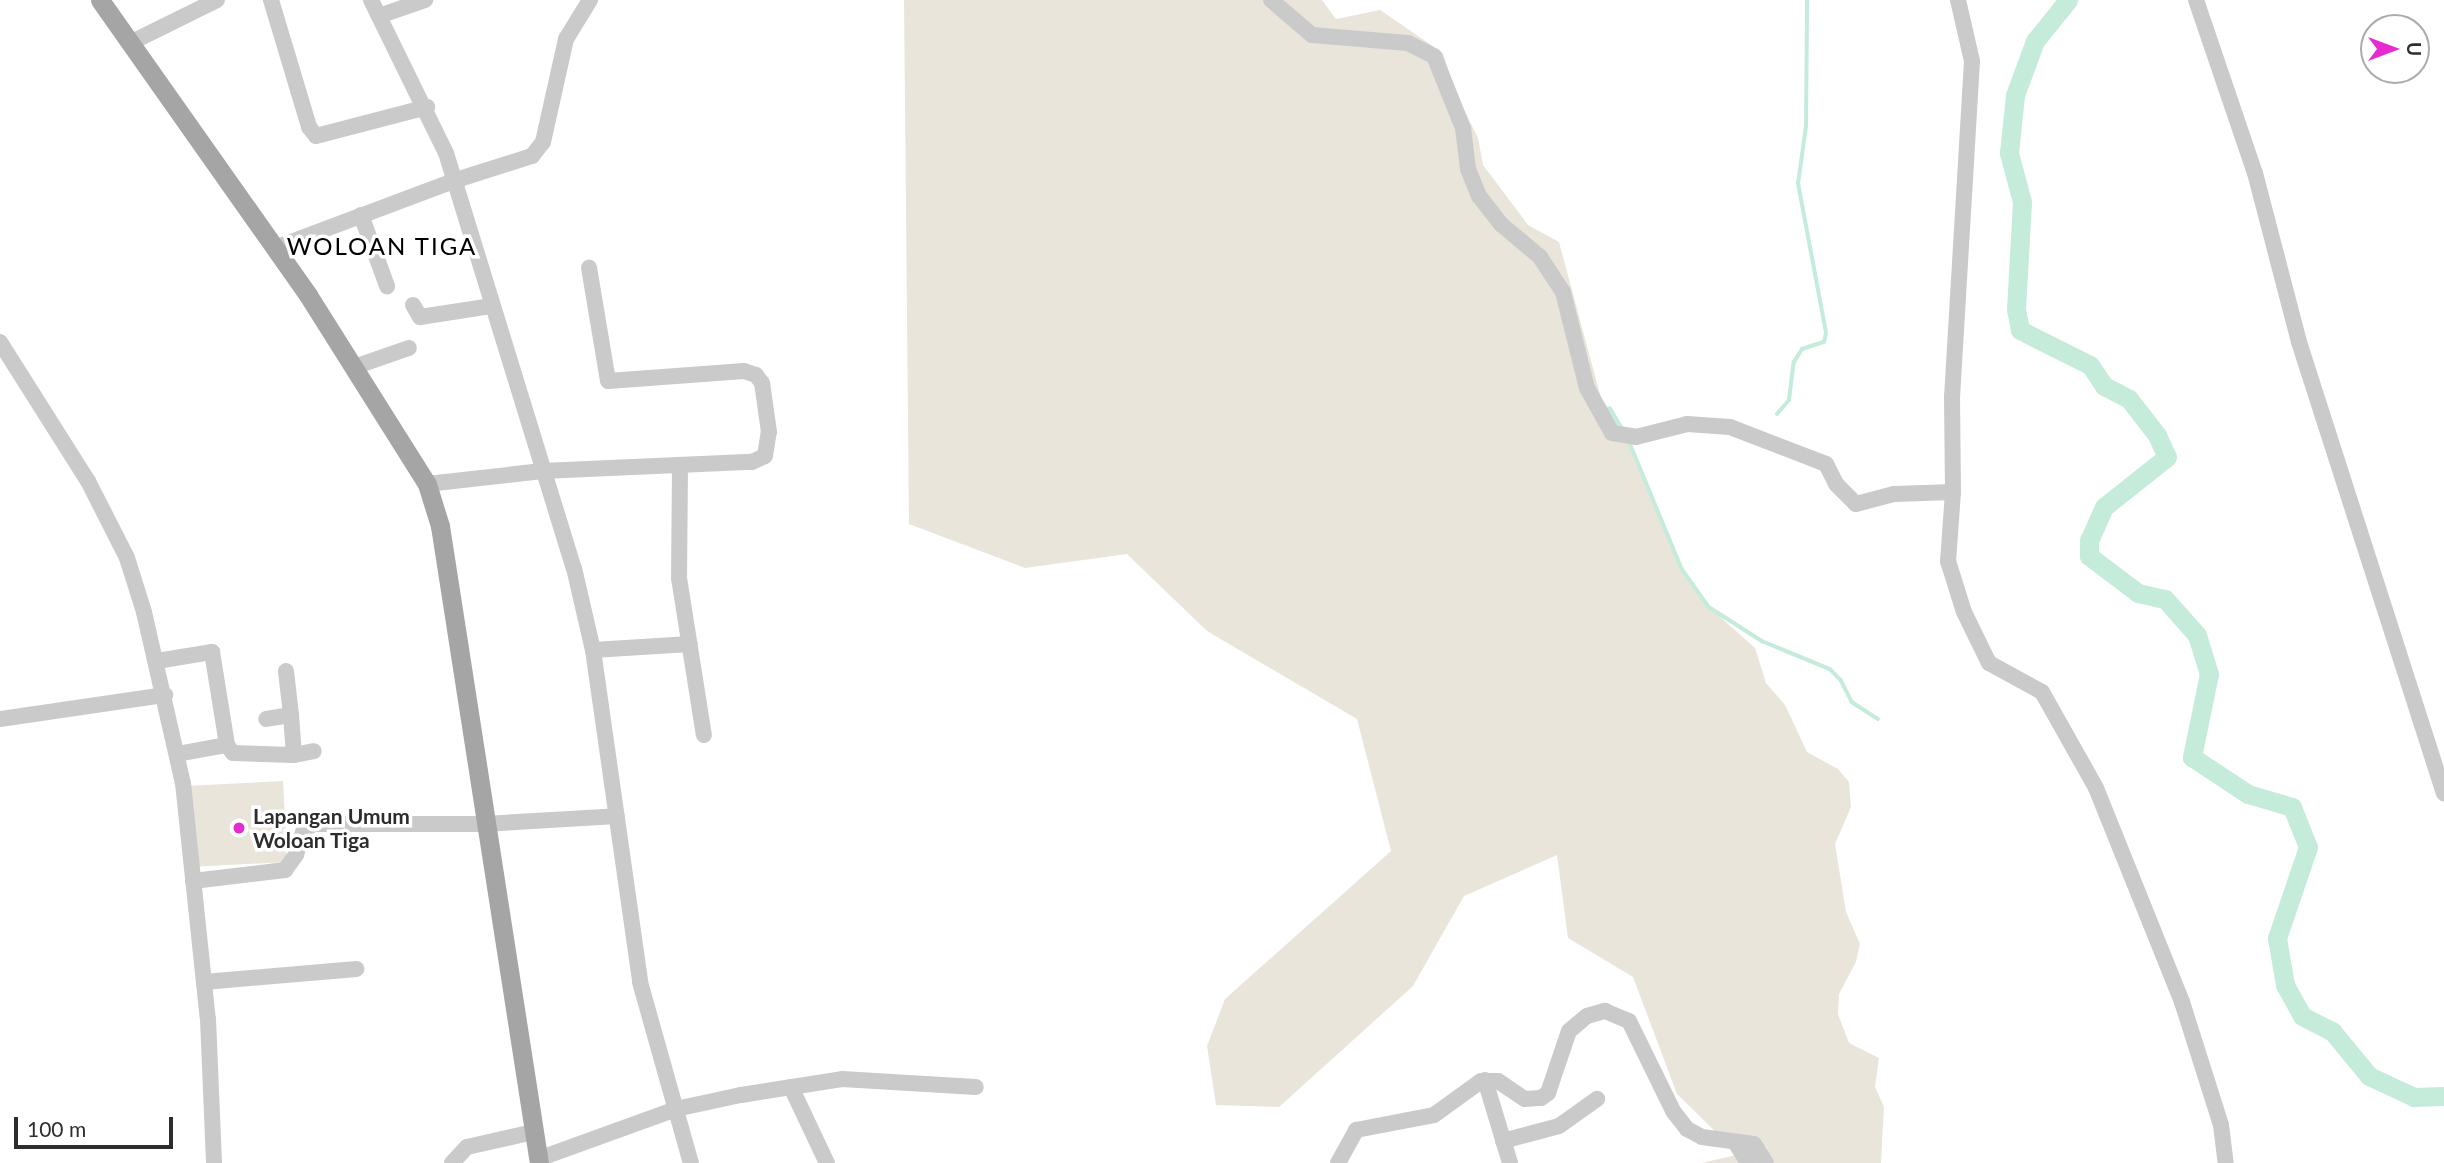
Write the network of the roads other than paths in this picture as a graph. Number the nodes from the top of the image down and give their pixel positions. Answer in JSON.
{"nodes":[{"id":1,"x":100,"y":0,"type":"edge"},
{"id":2,"x":217,"y":0,"type":"edge"},
{"id":3,"x":271,"y":0,"type":"edge"},
{"id":4,"x":372,"y":0,"type":"edge"},
{"id":5,"x":425,"y":0,"type":"edge"},
{"id":6,"x":590,"y":0,"type":"edge"},
{"id":7,"x":1271,"y":0,"type":"edge"},
{"id":8,"x":1958,"y":0,"type":"edge"},
{"id":9,"x":2196,"y":0,"type":"edge"},
{"id":10,"x":379,"y":16,"type":"junction"},
{"id":11,"x":130,"y":43,"type":"junction"},
{"id":12,"x":427,"y":107,"type":"junction"},
{"id":13,"x":453,"y":181,"type":"junction"},
{"id":14,"x":361,"y":215,"type":"junction"},
{"id":15,"x":275,"y":248,"type":"junction"},
{"id":16,"x":589,"y":268,"type":"dead end"},
{"id":17,"x":387,"y":286,"type":"dead end"},
{"id":18,"x":413,"y":305,"type":"dead end"},
{"id":19,"x":492,"y":306,"type":"junction"},
{"id":20,"x":0,"y":342,"type":"edge"},
{"id":21,"x":409,"y":348,"type":"dead end"},
{"id":22,"x":354,"y":367,"type":"junction"},
{"id":23,"x":680,"y":466,"type":"junction"},
{"id":24,"x":542,"y":471,"type":"junction"},
{"id":25,"x":427,"y":484,"type":"junction"},
{"id":26,"x":1953,"y":492,"type":"junction"},
{"id":27,"x":690,"y":645,"type":"junction"},
{"id":28,"x":593,"y":650,"type":"junction"},
{"id":29,"x":157,"y":661,"type":"junction"},
{"id":30,"x":286,"y":671,"type":"dead end"},
{"id":31,"x":165,"y":695,"type":"junction"},
{"id":32,"x":291,"y":715,"type":"junction"},
{"id":33,"x":0,"y":719,"type":"edge"},
{"id":34,"x":266,"y":719,"type":"dead end"},
{"id":35,"x":704,"y":735,"type":"dead end"},
{"id":36,"x":227,"y":745,"type":"junction"},
{"id":37,"x":314,"y":751,"type":"dead end"},
{"id":38,"x":177,"y":754,"type":"junction"},
{"id":39,"x":295,"y":755,"type":"junction"},
{"id":40,"x":2444,"y":793,"type":"edge"},
{"id":41,"x":617,"y":816,"type":"junction"},
{"id":42,"x":484,"y":824,"type":"junction"},
{"id":43,"x":193,"y":881,"type":"junction"},
{"id":44,"x":356,"y":969,"type":"dead end"},
{"id":45,"x":204,"y":982,"type":"junction"},
{"id":46,"x":1485,"y":1080,"type":"junction"},
{"id":47,"x":791,"y":1087,"type":"junction"},
{"id":48,"x":976,"y":1087,"type":"dead end"},
{"id":49,"x":1597,"y":1099,"type":"dead end"},
{"id":50,"x":676,"y":1109,"type":"junction"},
{"id":51,"x":533,"y":1132,"type":"junction"},
{"id":52,"x":1503,"y":1141,"type":"junction"},
{"id":53,"x":1735,"y":1142,"type":"junction"},
{"id":54,"x":539,"y":1161,"type":"edge"},
{"id":55,"x":214,"y":1163,"type":"edge"},
{"id":56,"x":452,"y":1163,"type":"edge"},
{"id":57,"x":691,"y":1163,"type":"edge"},
{"id":58,"x":827,"y":1163,"type":"edge"},
{"id":59,"x":1338,"y":1163,"type":"edge"},
{"id":60,"x":1510,"y":1163,"type":"edge"},
{"id":61,"x":1748,"y":1163,"type":"edge"},
{"id":62,"x":1766,"y":1163,"type":"edge"},
{"id":63,"x":2226,"y":1163,"type":"edge"}],
"edges":[{"from":1,"to":11,"type":"main road"},
{"from":2,"to":11,"type":"street"},
{"from":3,"to":12,"type":"street"},
{"from":4,"to":10,"type":"street"},
{"from":5,"to":10,"type":"street"},
{"from":6,"to":13,"type":"street"},
{"from":7,"to":26,"type":"street"},
{"from":8,"to":26,"type":"street"},
{"from":9,"to":40,"type":"street"},
{"from":10,"to":12,"type":"street"},
{"from":11,"to":15,"type":"main road"},
{"from":12,"to":13,"type":"street"},
{"from":13,"to":14,"type":"street"},
{"from":13,"to":19,"type":"street"},
{"from":14,"to":15,"type":"street"},
{"from":14,"to":17,"type":"street"},
{"from":15,"to":22,"type":"main road"},
{"from":16,"to":23,"type":"street"},
{"from":18,"to":19,"type":"street"},
{"from":19,"to":24,"type":"street"},
{"from":20,"to":29,"type":"street"},
{"from":21,"to":22,"type":"street"},
{"from":22,"to":25,"type":"main road"},
{"from":23,"to":24,"type":"street"},
{"from":23,"to":27,"type":"street"},
{"from":24,"to":25,"type":"street"},
{"from":24,"to":28,"type":"street"},
{"from":25,"to":42,"type":"main road"},
{"from":26,"to":63,"type":"street"},
{"from":27,"to":28,"type":"street"},
{"from":27,"to":35,"type":"street"},
{"from":28,"to":41,"type":"street"},
{"from":29,"to":31,"type":"street"},
{"from":29,"to":36,"type":"street"},
{"from":30,"to":32,"type":"street"},
{"from":31,"to":33,"type":"street"},
{"from":31,"to":38,"type":"street"},
{"from":32,"to":34,"type":"street"},
{"from":32,"to":39,"type":"street"},
{"from":36,"to":38,"type":"street"},
{"from":36,"to":39,"type":"street"},
{"from":37,"to":39,"type":"street"},
{"from":38,"to":43,"type":"street"},
{"from":41,"to":42,"type":"street"},
{"from":41,"to":50,"type":"street"},
{"from":42,"to":43,"type":"street"},
{"from":42,"to":51,"type":"main road"},
{"from":43,"to":45,"type":"street"},
{"from":44,"to":45,"type":"street"},
{"from":45,"to":55,"type":"street"},
{"from":46,"to":52,"type":"street"},
{"from":46,"to":53,"type":"street"},
{"from":46,"to":59,"type":"street"},
{"from":47,"to":48,"type":"street"},
{"from":47,"to":50,"type":"street"},
{"from":47,"to":58,"type":"street"},
{"from":49,"to":52,"type":"street"},
{"from":50,"to":54,"type":"street"},
{"from":50,"to":57,"type":"street"},
{"from":51,"to":54,"type":"main road"},
{"from":51,"to":56,"type":"street"},
{"from":52,"to":60,"type":"street"},
{"from":53,"to":61,"type":"street"},
{"from":53,"to":62,"type":"street"}]}
